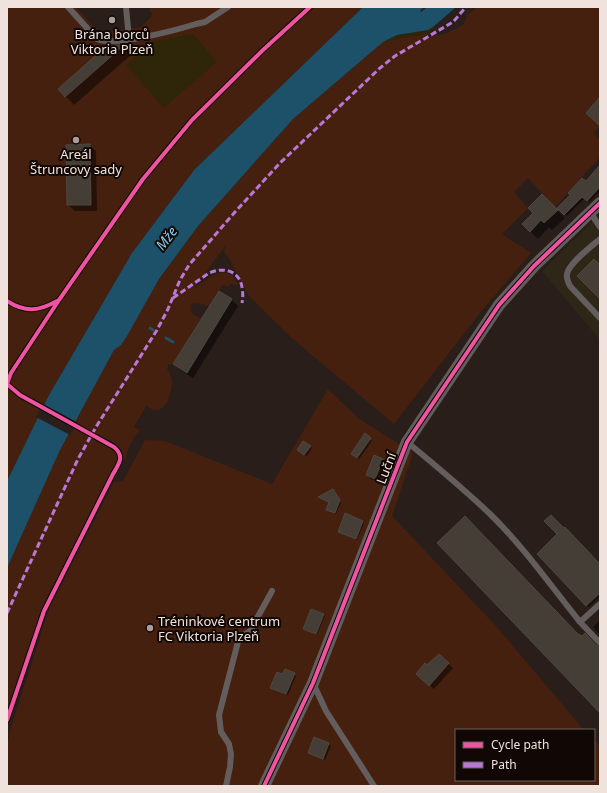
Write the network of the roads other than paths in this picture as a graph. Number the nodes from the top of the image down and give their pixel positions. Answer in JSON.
{"nodes":[{"id":1,"x":68,"y":7,"type":"edge"},
{"id":2,"x":126,"y":7,"type":"edge"},
{"id":3,"x":228,"y":7,"type":"edge"},
{"id":4,"x":129,"y":39,"type":"junction"},
{"id":5,"x":600,"y":203,"type":"edge"},
{"id":6,"x":590,"y":212,"type":"junction"},
{"id":7,"x":600,"y":227,"type":"edge"},
{"id":8,"x":600,"y":239,"type":"edge"},
{"id":9,"x":600,"y":318,"type":"edge"},
{"id":10,"x":407,"y":442,"type":"junction"},
{"id":11,"x":272,"y":591,"type":"dead end"},
{"id":12,"x":600,"y":604,"type":"edge"},
{"id":13,"x":580,"y":622,"type":"junction"},
{"id":14,"x":600,"y":643,"type":"edge"},
{"id":15,"x":313,"y":683,"type":"junction"},
{"id":16,"x":226,"y":786,"type":"edge"},
{"id":17,"x":264,"y":786,"type":"edge"},
{"id":18,"x":374,"y":786,"type":"edge"}],
"edges":[{"from":1,"to":4,"type":"lane"},
{"from":2,"to":4,"type":"lane"},
{"from":3,"to":4,"type":"lane"},
{"from":5,"to":6,"type":"street","name":"Luční"},
{"from":6,"to":7,"type":"lane"},
{"from":6,"to":10,"type":"street","name":"Luční"},
{"from":8,"to":9,"type":"lane"},
{"from":10,"to":13,"type":"lane"},
{"from":10,"to":15,"type":"street","name":"Luční"},
{"from":11,"to":16,"type":"lane"},
{"from":12,"to":13,"type":"lane"},
{"from":13,"to":14,"type":"lane"},
{"from":15,"to":17,"type":"street","name":"Luční"},
{"from":15,"to":18,"type":"lane"}]}
